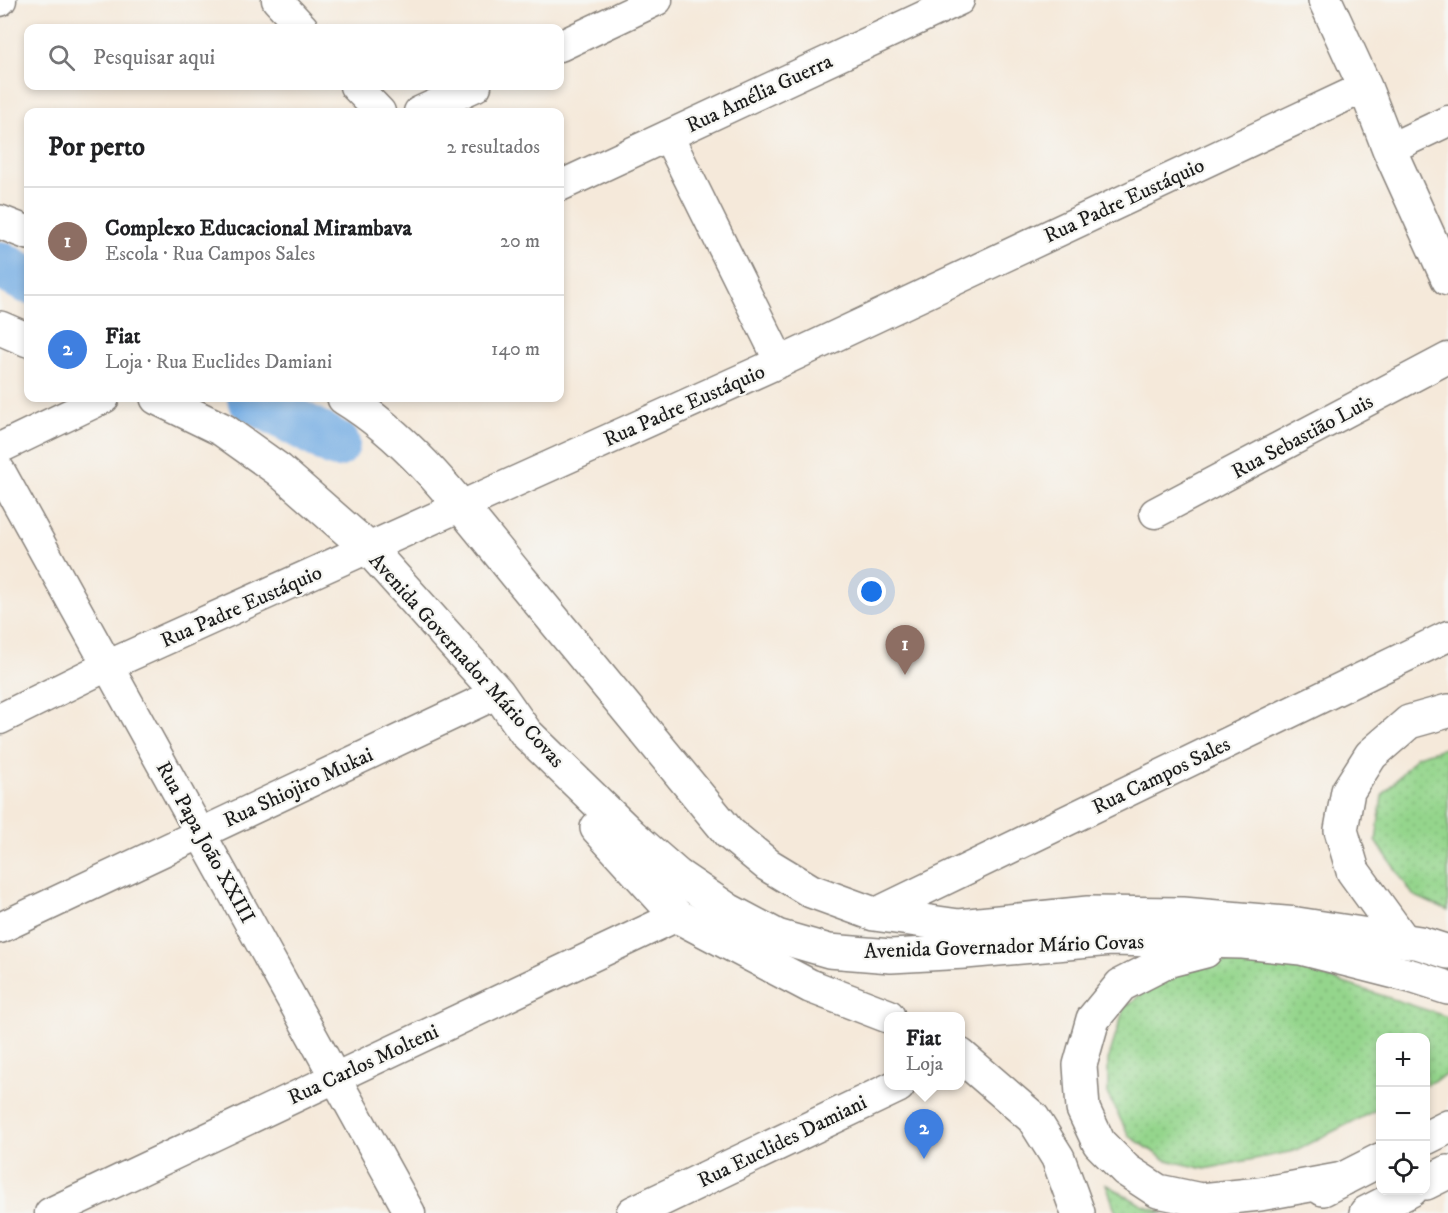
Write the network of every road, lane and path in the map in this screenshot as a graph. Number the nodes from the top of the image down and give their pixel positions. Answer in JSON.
{"nodes":[{"id":1,"x":277,"y":0,"type":"edge"},
{"id":2,"x":657,"y":0,"type":"edge"},
{"id":3,"x":959,"y":0,"type":"edge"},
{"id":4,"x":1325,"y":0,"type":"edge"},
{"id":5,"x":299,"y":24,"type":"edge"},
{"id":6,"x":564,"y":44,"type":"edge"},
{"id":7,"x":1365,"y":87,"type":"junction"},
{"id":8,"x":359,"y":90,"type":"edge"},
{"id":9,"x":467,"y":90,"type":"edge"},
{"id":10,"x":376,"y":108,"type":"edge"},
{"id":11,"x":428,"y":108,"type":"edge"},
{"id":12,"x":1448,"y":120,"type":"edge"},
{"id":13,"x":668,"y":136,"type":"junction"},
{"id":14,"x":1389,"y":149,"type":"junction"},
{"id":15,"x":564,"y":184,"type":"edge"},
{"id":16,"x":0,"y":222,"type":"edge"},
{"id":17,"x":24,"y":231,"type":"edge"},
{"id":18,"x":1448,"y":279,"type":"edge"},
{"id":19,"x":0,"y":328,"type":"edge"},
{"id":20,"x":24,"y":338,"type":"edge"},
{"id":21,"x":1448,"y":358,"type":"edge"},
{"id":22,"x":780,"y":362,"type":"junction"},
{"id":23,"x":96,"y":402,"type":"edge"},
{"id":24,"x":165,"y":402,"type":"edge"},
{"id":25,"x":351,"y":402,"type":"edge"},
{"id":26,"x":0,"y":448,"type":"edge"},
{"id":27,"x":0,"y":471,"type":"edge"},
{"id":28,"x":460,"y":507,"type":"junction"},
{"id":29,"x":1155,"y":513,"type":"dead end"},
{"id":30,"x":369,"y":549,"type":"junction"},
{"id":31,"x":1448,"y":636,"type":"edge"},
{"id":32,"x":109,"y":666,"type":"junction"},
{"id":33,"x":498,"y":693,"type":"junction"},
{"id":34,"x":1448,"y":711,"type":"edge"},
{"id":35,"x":0,"y":719,"type":"edge"},
{"id":36,"x":526,"y":733,"type":"junction"},
{"id":37,"x":200,"y":832,"type":"junction"},
{"id":38,"x":874,"y":914,"type":"junction"},
{"id":39,"x":677,"y":916,"type":"junction"},
{"id":40,"x":0,"y":928,"type":"edge"},
{"id":41,"x":1243,"y":942,"type":"junction"},
{"id":42,"x":1424,"y":945,"type":"edge"},
{"id":43,"x":1448,"y":988,"type":"edge"},
{"id":44,"x":884,"y":1015,"type":"edge"},
{"id":45,"x":965,"y":1060,"type":"edge"},
{"id":46,"x":336,"y":1077,"type":"junction"},
{"id":47,"x":890,"y":1090,"type":"edge"},
{"id":48,"x":1448,"y":1126,"type":"edge"},
{"id":49,"x":1430,"y":1135,"type":"edge"},
{"id":50,"x":1376,"y":1162,"type":"edge"},
{"id":51,"x":1448,"y":1172,"type":"edge"},
{"id":52,"x":1343,"y":1179,"type":"junction"},
{"id":53,"x":1430,"y":1181,"type":"edge"},
{"id":54,"x":1403,"y":1195,"type":"edge"},
{"id":55,"x":50,"y":1213,"type":"edge"},
{"id":56,"x":410,"y":1213,"type":"edge"},
{"id":57,"x":633,"y":1213,"type":"edge"},
{"id":58,"x":1078,"y":1213,"type":"edge"},
{"id":59,"x":1273,"y":1213,"type":"edge"},
{"id":60,"x":1366,"y":1213,"type":"edge"}],
"edges":[{"from":1,"to":5,"type":"street"},
{"from":2,"to":6,"type":"street"},
{"from":3,"to":13,"type":"street","name":"Rua Amélia Guerra"},
{"from":4,"to":7,"type":"main road"},
{"from":7,"to":14,"type":"main road"},
{"from":7,"to":22,"type":"street","name":"Rua Padre Eustáquio"},
{"from":8,"to":10,"type":"street"},
{"from":9,"to":11,"type":"street"},
{"from":12,"to":14,"type":"street"},
{"from":13,"to":15,"type":"street","name":"Rua Amélia Guerra"},
{"from":13,"to":22,"type":"street"},
{"from":14,"to":18,"type":"main road"},
{"from":16,"to":17,"type":"main road"},
{"from":19,"to":20,"type":"main road"},
{"from":21,"to":29,"type":"street","name":"Rua Sebastião Luis"},
{"from":22,"to":28,"type":"street","name":"Rua Padre Eustáquio"},
{"from":23,"to":26,"type":"street"},
{"from":24,"to":30,"type":"main road","name":"Avenida Governador Mário Covas"},
{"from":25,"to":28,"type":"main road","name":"Avenida Governador Mário Covas"},
{"from":27,"to":32,"type":"street","name":"Rua Papa João XXIII"},
{"from":28,"to":30,"type":"street","name":"Rua Padre Eustáquio"},
{"from":28,"to":38,"type":"main road","name":"Avenida Governador Mário Covas"},
{"from":30,"to":32,"type":"street","name":"Rua Padre Eustáquio"},
{"from":30,"to":33,"type":"main road","name":"Avenida Governador Mário Covas"},
{"from":31,"to":38,"type":"street","name":"Rua Campos Sales"},
{"from":32,"to":35,"type":"street","name":"Rua Padre Eustáquio"},
{"from":32,"to":37,"type":"street","name":"Rua Papa João XXIII"},
{"from":33,"to":36,"type":"main road","name":"Avenida Governador Mário Covas"},
{"from":33,"to":37,"type":"street","name":"Rua Shiojiro Mukai"},
{"from":34,"to":42,"type":"main road"},
{"from":36,"to":39,"type":"main road"},
{"from":36,"to":41,"type":"main road","name":"Avenida Governador Mário Covas"},
{"from":37,"to":40,"type":"street","name":"Rua Shiojiro Mukai"},
{"from":37,"to":46,"type":"street","name":"Rua Papa João XXIII"},
{"from":38,"to":42,"type":"main road","name":"Avenida Governador Mário Covas"},
{"from":39,"to":44,"type":"main road"},
{"from":39,"to":46,"type":"street","name":"Rua Carlos Molteni"},
{"from":41,"to":43,"type":"main road","name":"Avenida Governador Mário Covas"},
{"from":41,"to":52,"type":"main road"},
{"from":45,"to":58,"type":"main road"},
{"from":46,"to":55,"type":"street","name":"Rua Carlos Molteni"},
{"from":46,"to":56,"type":"street","name":"Rua Papa João XXIII"},
{"from":47,"to":57,"type":"main road","name":"Rua Euclides Damiani"},
{"from":48,"to":49,"type":"main road"},
{"from":50,"to":52,"type":"main road"},
{"from":51,"to":53,"type":"main road"},
{"from":52,"to":59,"type":"main road"},
{"from":54,"to":60,"type":"main road"}]}
